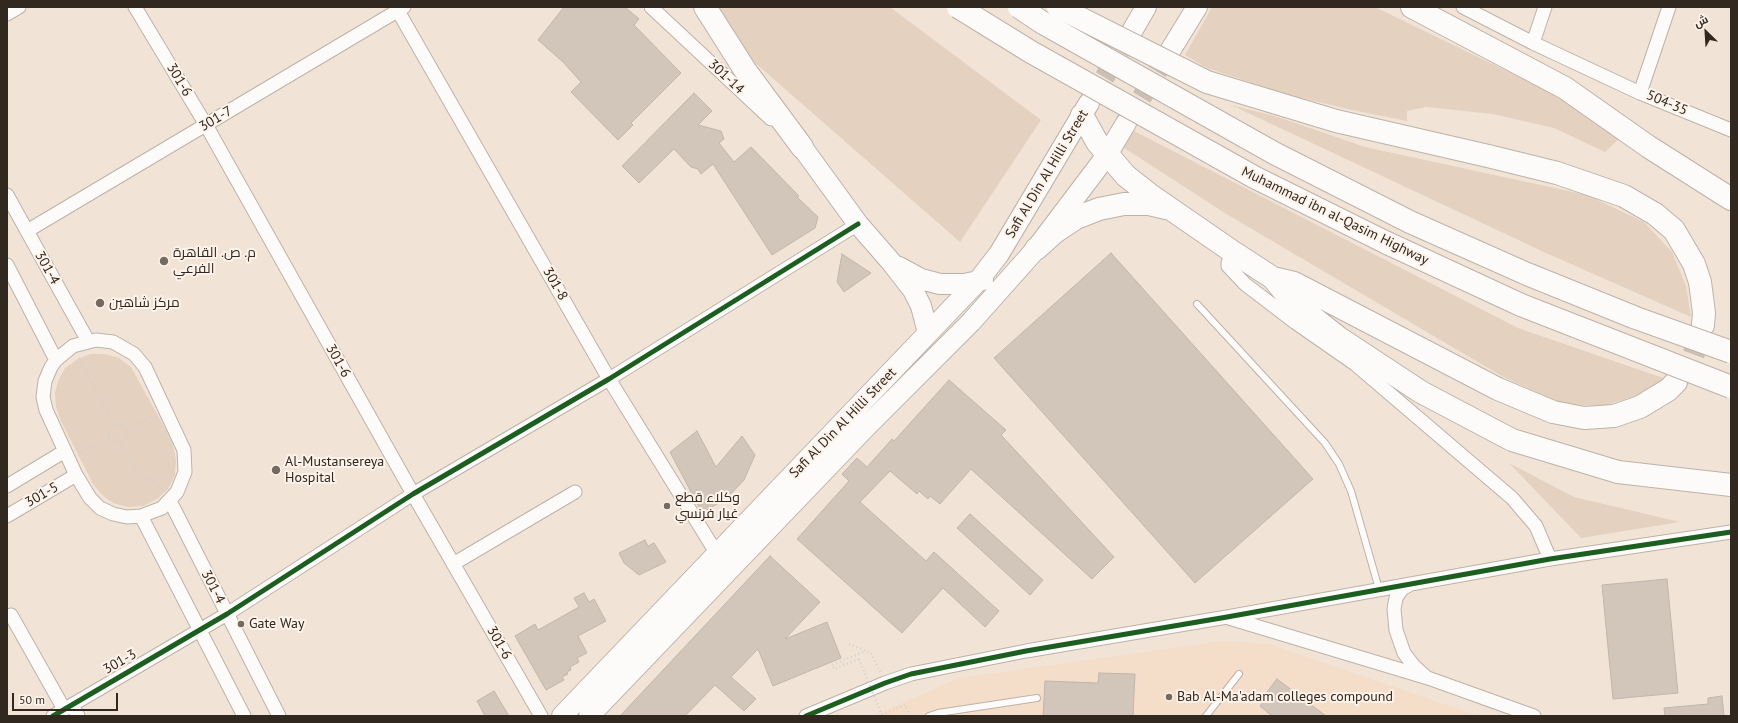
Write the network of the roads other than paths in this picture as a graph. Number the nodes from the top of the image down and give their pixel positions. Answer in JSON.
{"nodes":[{"id":1,"x":19,"y":7,"type":"edge"},
{"id":2,"x":136,"y":7,"type":"edge"},
{"id":3,"x":651,"y":7,"type":"edge"},
{"id":4,"x":705,"y":7,"type":"edge"},
{"id":5,"x":958,"y":7,"type":"edge"},
{"id":6,"x":1019,"y":7,"type":"edge"},
{"id":7,"x":1058,"y":7,"type":"edge"},
{"id":8,"x":1146,"y":7,"type":"edge"},
{"id":9,"x":1197,"y":7,"type":"edge"},
{"id":10,"x":1412,"y":7,"type":"edge"},
{"id":11,"x":1463,"y":7,"type":"edge"},
{"id":12,"x":1545,"y":7,"type":"edge"},
{"id":13,"x":1669,"y":7,"type":"edge"},
{"id":14,"x":401,"y":9,"type":"edge"},
{"id":15,"x":7,"y":14,"type":"edge"},
{"id":16,"x":1131,"y":33,"type":"tunnel mouth"},
{"id":17,"x":1532,"y":43,"type":"junction"},
{"id":18,"x":1170,"y":51,"type":"tunnel mouth"},
{"id":19,"x":1640,"y":93,"type":"junction"},
{"id":20,"x":1086,"y":109,"type":"joint"},
{"id":21,"x":1126,"y":123,"type":"tunnel mouth"},
{"id":22,"x":206,"y":125,"type":"junction"},
{"id":23,"x":1731,"y":130,"type":"edge"},
{"id":24,"x":802,"y":147,"type":"junction"},
{"id":25,"x":1107,"y":155,"type":"junction"},
{"id":26,"x":7,"y":195,"type":"edge"},
{"id":27,"x":1731,"y":199,"type":"edge"},
{"id":28,"x":1173,"y":210,"type":"junction"},
{"id":29,"x":858,"y":224,"type":"junction"},
{"id":30,"x":27,"y":231,"type":"junction"},
{"id":31,"x":1036,"y":249,"type":"junction"},
{"id":32,"x":1233,"y":252,"type":"junction"},
{"id":33,"x":892,"y":263,"type":"junction"},
{"id":34,"x":7,"y":265,"type":"edge"},
{"id":35,"x":1273,"y":278,"type":"junction"},
{"id":36,"x":978,"y":282,"type":"junction"},
{"id":37,"x":1197,"y":304,"type":"dead end"},
{"id":38,"x":1703,"y":325,"type":"tunnel mouth"},
{"id":39,"x":928,"y":333,"type":"junction"},
{"id":40,"x":88,"y":341,"type":"junction"},
{"id":41,"x":1731,"y":352,"type":"edge"},
{"id":42,"x":56,"y":360,"type":"junction"},
{"id":43,"x":609,"y":379,"type":"junction"},
{"id":44,"x":1676,"y":382,"type":"tunnel mouth"},
{"id":45,"x":1731,"y":387,"type":"edge"},
{"id":46,"x":67,"y":455,"type":"junction"},
{"id":47,"x":76,"y":475,"type":"junction"},
{"id":48,"x":1731,"y":484,"type":"edge"},
{"id":49,"x":7,"y":486,"type":"edge"},
{"id":50,"x":575,"y":492,"type":"dead end"},
{"id":51,"x":413,"y":494,"type":"junction"},
{"id":52,"x":172,"y":498,"type":"junction"},
{"id":53,"x":7,"y":516,"type":"edge"},
{"id":54,"x":141,"y":516,"type":"junction"},
{"id":55,"x":1731,"y":532,"type":"edge"},
{"id":56,"x":717,"y":554,"type":"junction"},
{"id":57,"x":1550,"y":559,"type":"junction"},
{"id":58,"x":453,"y":564,"type":"junction"},
{"id":59,"x":1412,"y":584,"type":"junction"},
{"id":60,"x":1378,"y":589,"type":"junction"},
{"id":61,"x":227,"y":614,"type":"junction"},
{"id":62,"x":11,"y":615,"type":"dead end"},
{"id":63,"x":1227,"y":617,"type":"junction"},
{"id":64,"x":200,"y":629,"type":"junction"},
{"id":65,"x":1239,"y":674,"type":"dead end"},
{"id":66,"x":1428,"y":678,"type":"junction"},
{"id":67,"x":1037,"y":698,"type":"dead end"},
{"id":68,"x":67,"y":712,"type":"edge"},
{"id":69,"x":244,"y":716,"type":"edge"},
{"id":70,"x":279,"y":716,"type":"edge"},
{"id":71,"x":541,"y":716,"type":"edge"},
{"id":72,"x":562,"y":716,"type":"edge"},
{"id":73,"x":590,"y":716,"type":"edge"},
{"id":74,"x":806,"y":716,"type":"edge"},
{"id":75,"x":929,"y":716,"type":"edge"},
{"id":76,"x":1206,"y":716,"type":"edge"},
{"id":77,"x":1534,"y":716,"type":"edge"}],
"edges":[{"from":1,"to":15,"type":"street"},
{"from":2,"to":22,"type":"street","name":"301-6"},
{"from":3,"to":24,"type":"street","name":"301-14"},
{"from":4,"to":24,"type":"highway"},
{"from":5,"to":45,"type":"highway","name":"Muhammad ibn al-Qasim Highway","bridge":true},
{"from":6,"to":41,"type":"highway","name":"Muhammad ibn al-Qasim Highway","bridge":true},
{"from":7,"to":38,"type":"highway","bridge":true},
{"from":8,"to":16,"type":"main road"},
{"from":9,"to":18,"type":"main road"},
{"from":10,"to":27,"type":"highway"},
{"from":11,"to":17,"type":"street"},
{"from":12,"to":17,"type":"street"},
{"from":13,"to":19,"type":"street","name":"504-35"},
{"from":14,"to":22,"type":"street","name":"301-7"},
{"from":14,"to":43,"type":"street","name":"301-8"},
{"from":17,"to":19,"type":"street"},
{"from":19,"to":23,"type":"street","name":"504-35"},
{"from":20,"to":25,"type":"highway"},
{"from":20,"to":36,"type":"main road","name":"Safi Al Din Al Hilli Street"},
{"from":21,"to":25,"type":"main road","name":"Safi Al Din Al Hilli Street"},
{"from":22,"to":30,"type":"street","name":"301-7"},
{"from":22,"to":51,"type":"street","name":"301-6"},
{"from":24,"to":29,"type":"main road"},
{"from":25,"to":28,"type":"highway"},
{"from":25,"to":31,"type":"main road","name":"Safi Al Din Al Hilli Street"},
{"from":26,"to":30,"type":"street","name":"301-4"},
{"from":28,"to":31,"type":"highway"},
{"from":28,"to":32,"type":"highway"},
{"from":29,"to":33,"type":"main road"},
{"from":29,"to":43,"type":"street","name":"301-3"},
{"from":30,"to":40,"type":"street","name":"301-4"},
{"from":31,"to":36,"type":"main road"},
{"from":31,"to":73,"type":"main road","name":"Safi Al Din Al Hilli Street"},
{"from":32,"to":35,"type":"highway"},
{"from":32,"to":57,"type":"street"},
{"from":33,"to":36,"type":"main road"},
{"from":33,"to":39,"type":"main road"},
{"from":34,"to":42,"type":"street"},
{"from":35,"to":44,"type":"highway"},
{"from":35,"to":48,"type":"highway"},
{"from":36,"to":39,"type":"main road","name":"Safi Al Din Al Hilli Street"},
{"from":37,"to":60,"type":"lane"},
{"from":39,"to":56,"type":"main road","name":"Safi Al Din Al Hilli Street"},
{"from":40,"to":42,"type":"street"},
{"from":40,"to":52,"type":"street"},
{"from":42,"to":46,"type":"street"},
{"from":43,"to":51,"type":"street","name":"301-3"},
{"from":43,"to":56,"type":"street","name":"301-8"},
{"from":46,"to":47,"type":"street"},
{"from":46,"to":49,"type":"street","name":"301-5"},
{"from":47,"to":53,"type":"street","name":"301-5"},
{"from":47,"to":54,"type":"street"},
{"from":50,"to":58,"type":"street"},
{"from":51,"to":58,"type":"street","name":"301-6"},
{"from":51,"to":61,"type":"street","name":"301-3"},
{"from":52,"to":54,"type":"street"},
{"from":52,"to":61,"type":"street","name":"301-4"},
{"from":54,"to":64,"type":"street"},
{"from":55,"to":57,"type":"street"},
{"from":56,"to":72,"type":"main road","name":"Safi Al Din Al Hilli Street"},
{"from":57,"to":59,"type":"street"},
{"from":58,"to":71,"type":"street","name":"301-6"},
{"from":59,"to":60,"type":"street"},
{"from":59,"to":66,"type":"street"},
{"from":60,"to":63,"type":"street"},
{"from":61,"to":64,"type":"street","name":"301-3"},
{"from":61,"to":70,"type":"street","name":"301-4"},
{"from":62,"to":68,"type":"street"},
{"from":63,"to":66,"type":"street"},
{"from":63,"to":74,"type":"street"},
{"from":64,"to":68,"type":"street","name":"301-3"},
{"from":64,"to":69,"type":"street"},
{"from":65,"to":76,"type":"lane"},
{"from":66,"to":77,"type":"street"},
{"from":67,"to":75,"type":"lane"}]}
